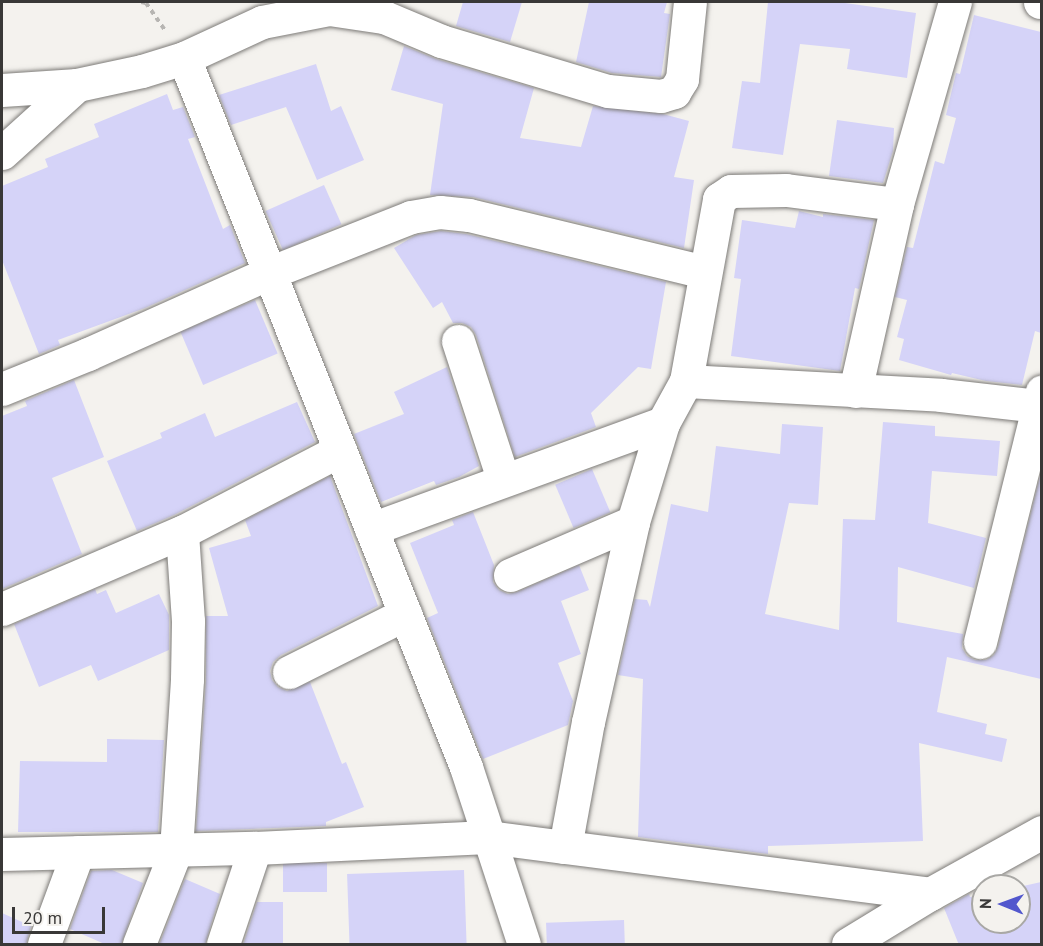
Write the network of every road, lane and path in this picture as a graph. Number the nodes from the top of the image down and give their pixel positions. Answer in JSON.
{"nodes":[{"id":1,"x":690,"y":2,"type":"edge"},
{"id":2,"x":955,"y":2,"type":"edge"},
{"id":3,"x":183,"y":58,"type":"junction"},
{"id":4,"x":77,"y":86,"type":"junction"},
{"id":5,"x":2,"y":90,"type":"edge"},
{"id":6,"x":2,"y":153,"type":"edge"},
{"id":7,"x":897,"y":204,"type":"junction"},
{"id":8,"x":705,"y":272,"type":"junction"},
{"id":9,"x":269,"y":273,"type":"junction"},
{"id":10,"x":458,"y":341,"type":"dead end"},
{"id":11,"x":686,"y":381,"type":"junction"},
{"id":12,"x":2,"y":389,"type":"edge"},
{"id":13,"x":855,"y":391,"type":"junction"},
{"id":14,"x":1039,"y":399,"type":"edge"},
{"id":15,"x":663,"y":423,"type":"junction"},
{"id":16,"x":340,"y":450,"type":"junction"},
{"id":17,"x":502,"y":479,"type":"junction"},
{"id":18,"x":1031,"y":483,"type":"edge"},
{"id":19,"x":633,"y":522,"type":"junction"},
{"id":20,"x":371,"y":529,"type":"junction"},
{"id":21,"x":182,"y":532,"type":"junction"},
{"id":22,"x":510,"y":575,"type":"dead end"},
{"id":23,"x":2,"y":609,"type":"edge"},
{"id":24,"x":405,"y":614,"type":"junction"},
{"id":25,"x":980,"y":642,"type":"dead end"},
{"id":26,"x":289,"y":672,"type":"dead end"},
{"id":27,"x":1041,"y":832,"type":"edge"},
{"id":28,"x":488,"y":837,"type":"junction"},
{"id":29,"x":565,"y":847,"type":"junction"},
{"id":30,"x":255,"y":848,"type":"junction"},
{"id":31,"x":176,"y":850,"type":"junction"},
{"id":32,"x":78,"y":852,"type":"junction"},
{"id":33,"x":2,"y":854,"type":"edge"},
{"id":34,"x":930,"y":894,"type":"junction"},
{"id":35,"x":44,"y":945,"type":"edge"},
{"id":36,"x":139,"y":945,"type":"edge"},
{"id":37,"x":223,"y":945,"type":"edge"},
{"id":38,"x":524,"y":945,"type":"edge"},
{"id":39,"x":848,"y":945,"type":"edge"}],
"edges":[{"from":1,"to":3,"type":"street"},
{"from":2,"to":7,"type":"street"},
{"from":3,"to":4,"type":"street"},
{"from":3,"to":9,"type":"street"},
{"from":4,"to":5,"type":"street"},
{"from":4,"to":6,"type":"street"},
{"from":7,"to":8,"type":"street"},
{"from":7,"to":13,"type":"street"},
{"from":8,"to":9,"type":"street"},
{"from":8,"to":11,"type":"street"},
{"from":9,"to":12,"type":"street"},
{"from":9,"to":16,"type":"street"},
{"from":10,"to":17,"type":"street"},
{"from":11,"to":13,"type":"street"},
{"from":11,"to":15,"type":"street"},
{"from":13,"to":14,"type":"street"},
{"from":14,"to":18,"type":"street"},
{"from":15,"to":17,"type":"street"},
{"from":15,"to":19,"type":"street"},
{"from":16,"to":20,"type":"street"},
{"from":16,"to":21,"type":"street"},
{"from":17,"to":20,"type":"street"},
{"from":18,"to":25,"type":"street"},
{"from":19,"to":22,"type":"street"},
{"from":19,"to":29,"type":"street"},
{"from":20,"to":24,"type":"street"},
{"from":21,"to":23,"type":"street"},
{"from":21,"to":31,"type":"street"},
{"from":24,"to":26,"type":"street"},
{"from":24,"to":28,"type":"street"},
{"from":27,"to":34,"type":"street"},
{"from":28,"to":29,"type":"street"},
{"from":28,"to":30,"type":"street"},
{"from":28,"to":38,"type":"street"},
{"from":29,"to":34,"type":"street"},
{"from":30,"to":31,"type":"street"},
{"from":30,"to":37,"type":"street"},
{"from":31,"to":32,"type":"street"},
{"from":31,"to":36,"type":"street"},
{"from":32,"to":33,"type":"street"},
{"from":32,"to":35,"type":"street"},
{"from":34,"to":39,"type":"street"}]}
